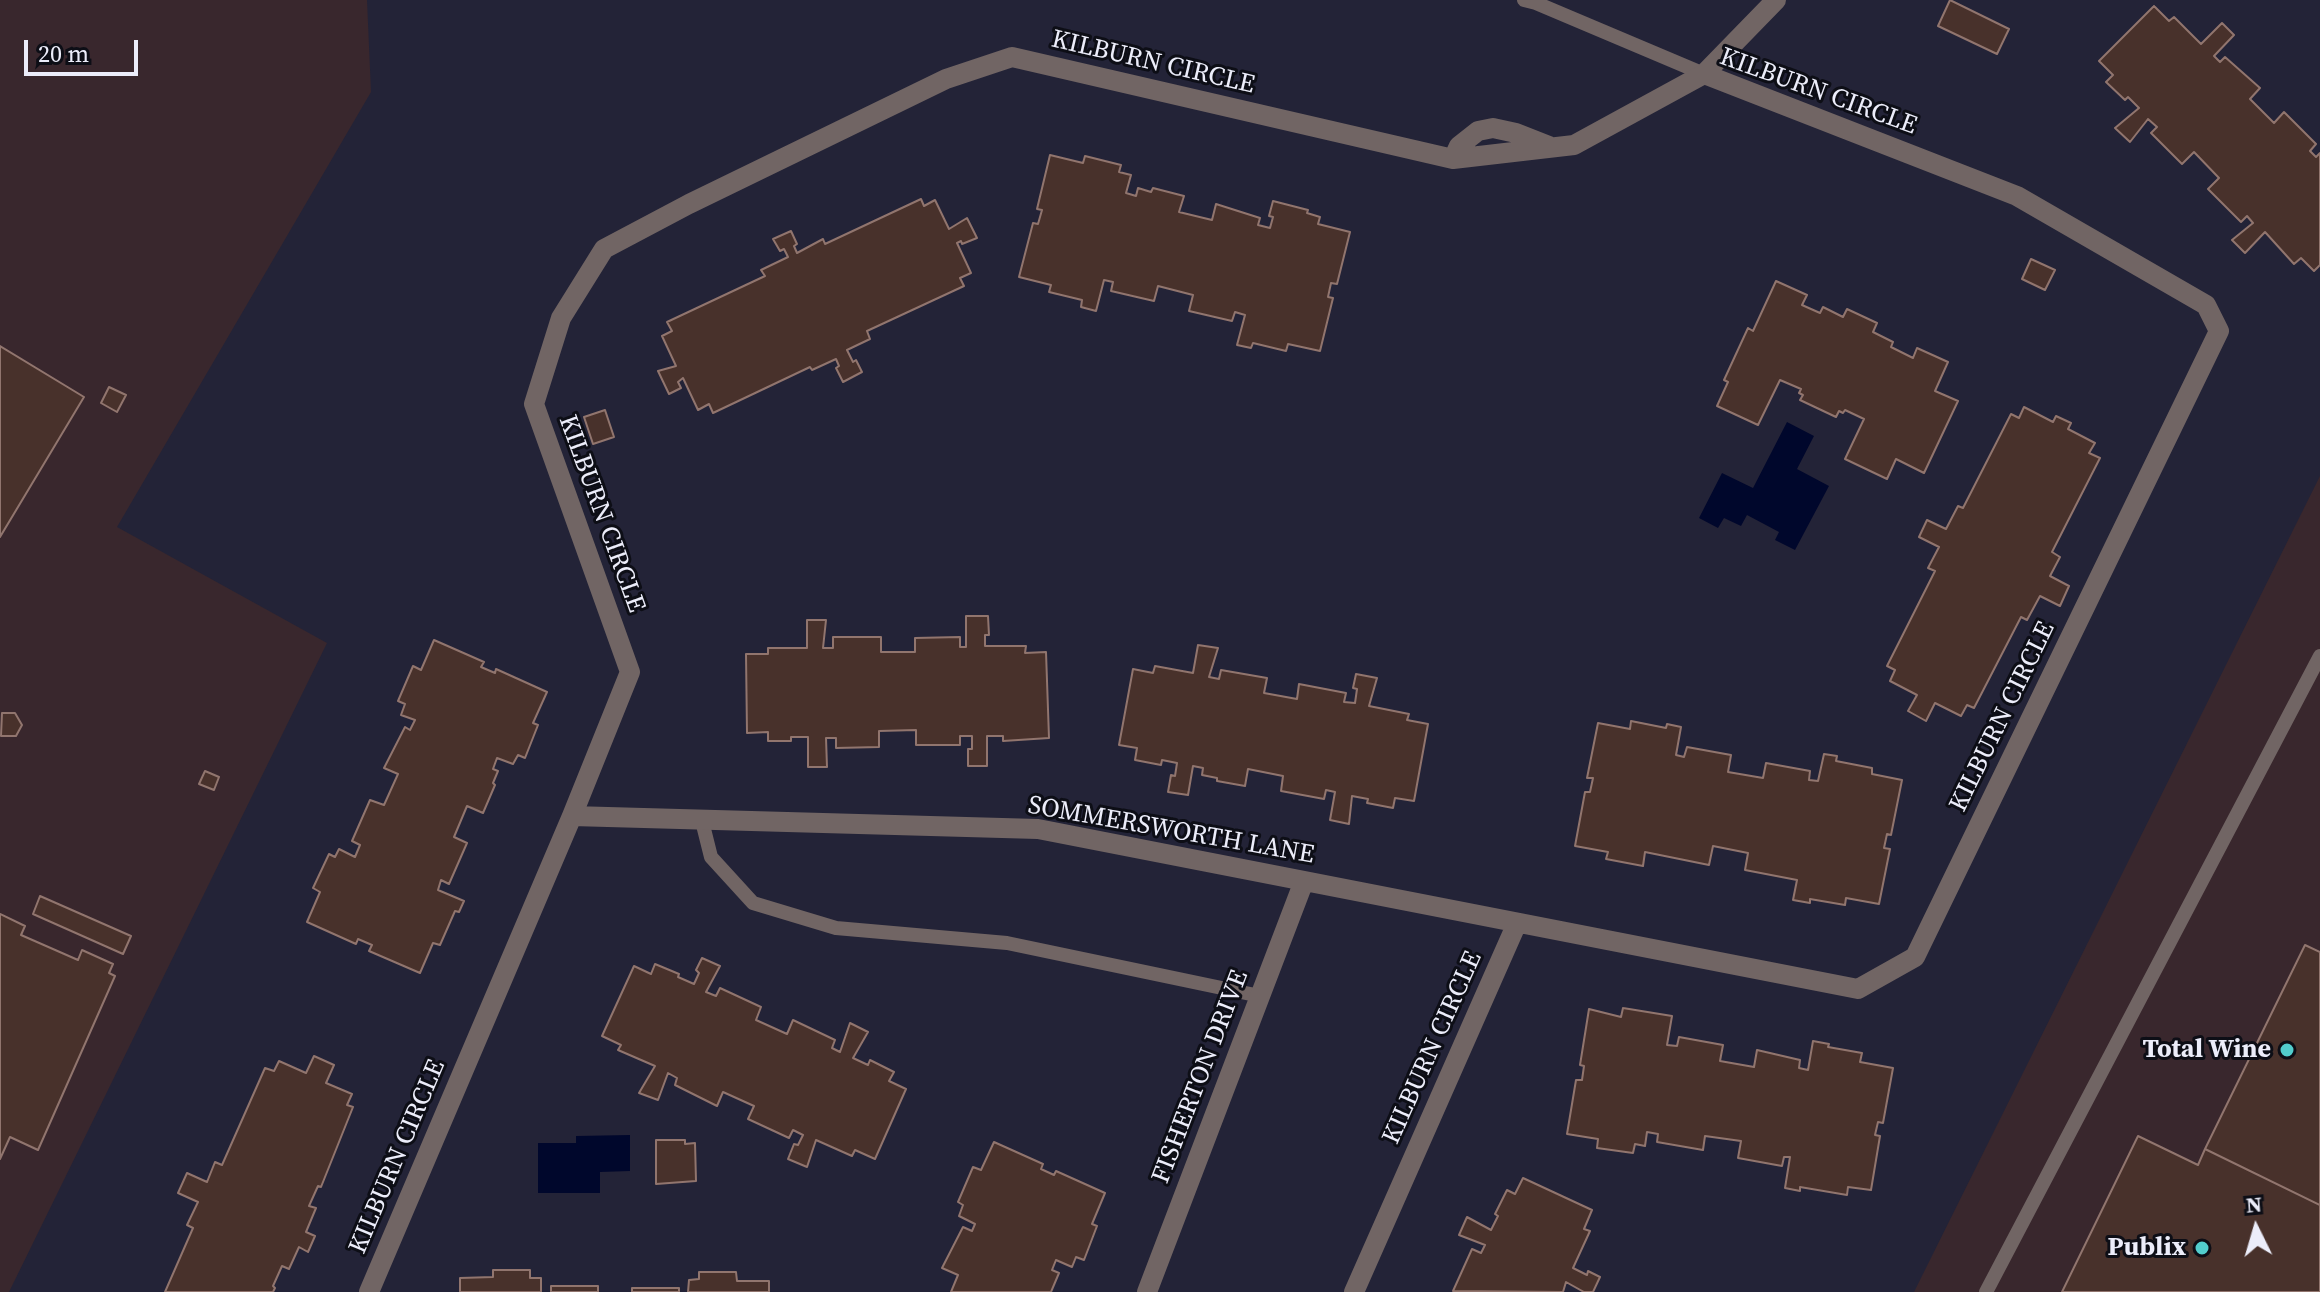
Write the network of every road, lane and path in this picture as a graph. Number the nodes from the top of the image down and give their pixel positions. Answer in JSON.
{"nodes":[{"id":1,"x":1524,"y":0,"type":"edge"},
{"id":2,"x":1776,"y":0,"type":"edge"},
{"id":3,"x":1704,"y":74,"type":"junction"},
{"id":4,"x":2320,"y":656,"type":"edge"},
{"id":5,"x":572,"y":816,"type":"junction"},
{"id":6,"x":702,"y":821,"type":"junction"},
{"id":7,"x":1304,"y":881,"type":"junction"},
{"id":8,"x":1517,"y":923,"type":"junction"},
{"id":9,"x":1260,"y":996,"type":"junction"},
{"id":10,"x":369,"y":1292,"type":"edge"},
{"id":11,"x":1147,"y":1292,"type":"edge"},
{"id":12,"x":1354,"y":1292,"type":"edge"},
{"id":13,"x":1986,"y":1292,"type":"edge"}],
"edges":[{"from":1,"to":3,"type":"lane"},
{"from":2,"to":3,"type":"street"},
{"from":3,"to":5,"type":"street","name":"KILBURN CIRCLE"},
{"from":3,"to":8,"type":"street","name":"KILBURN CIRCLE"},
{"from":4,"to":13,"type":"lane"},
{"from":5,"to":6,"type":"street","name":"SOMMERSWORTH LANE"},
{"from":5,"to":10,"type":"street","name":"KILBURN CIRCLE"},
{"from":6,"to":7,"type":"street","name":"SOMMERSWORTH LANE"},
{"from":6,"to":9,"type":"lane"},
{"from":7,"to":8,"type":"street","name":"SOMMERSWORTH LANE"},
{"from":7,"to":9,"type":"street","name":"FISHERTON DRIVE"},
{"from":8,"to":12,"type":"street","name":"KILBURN CIRCLE"},
{"from":9,"to":11,"type":"street","name":"FISHERTON DRIVE"}]}
